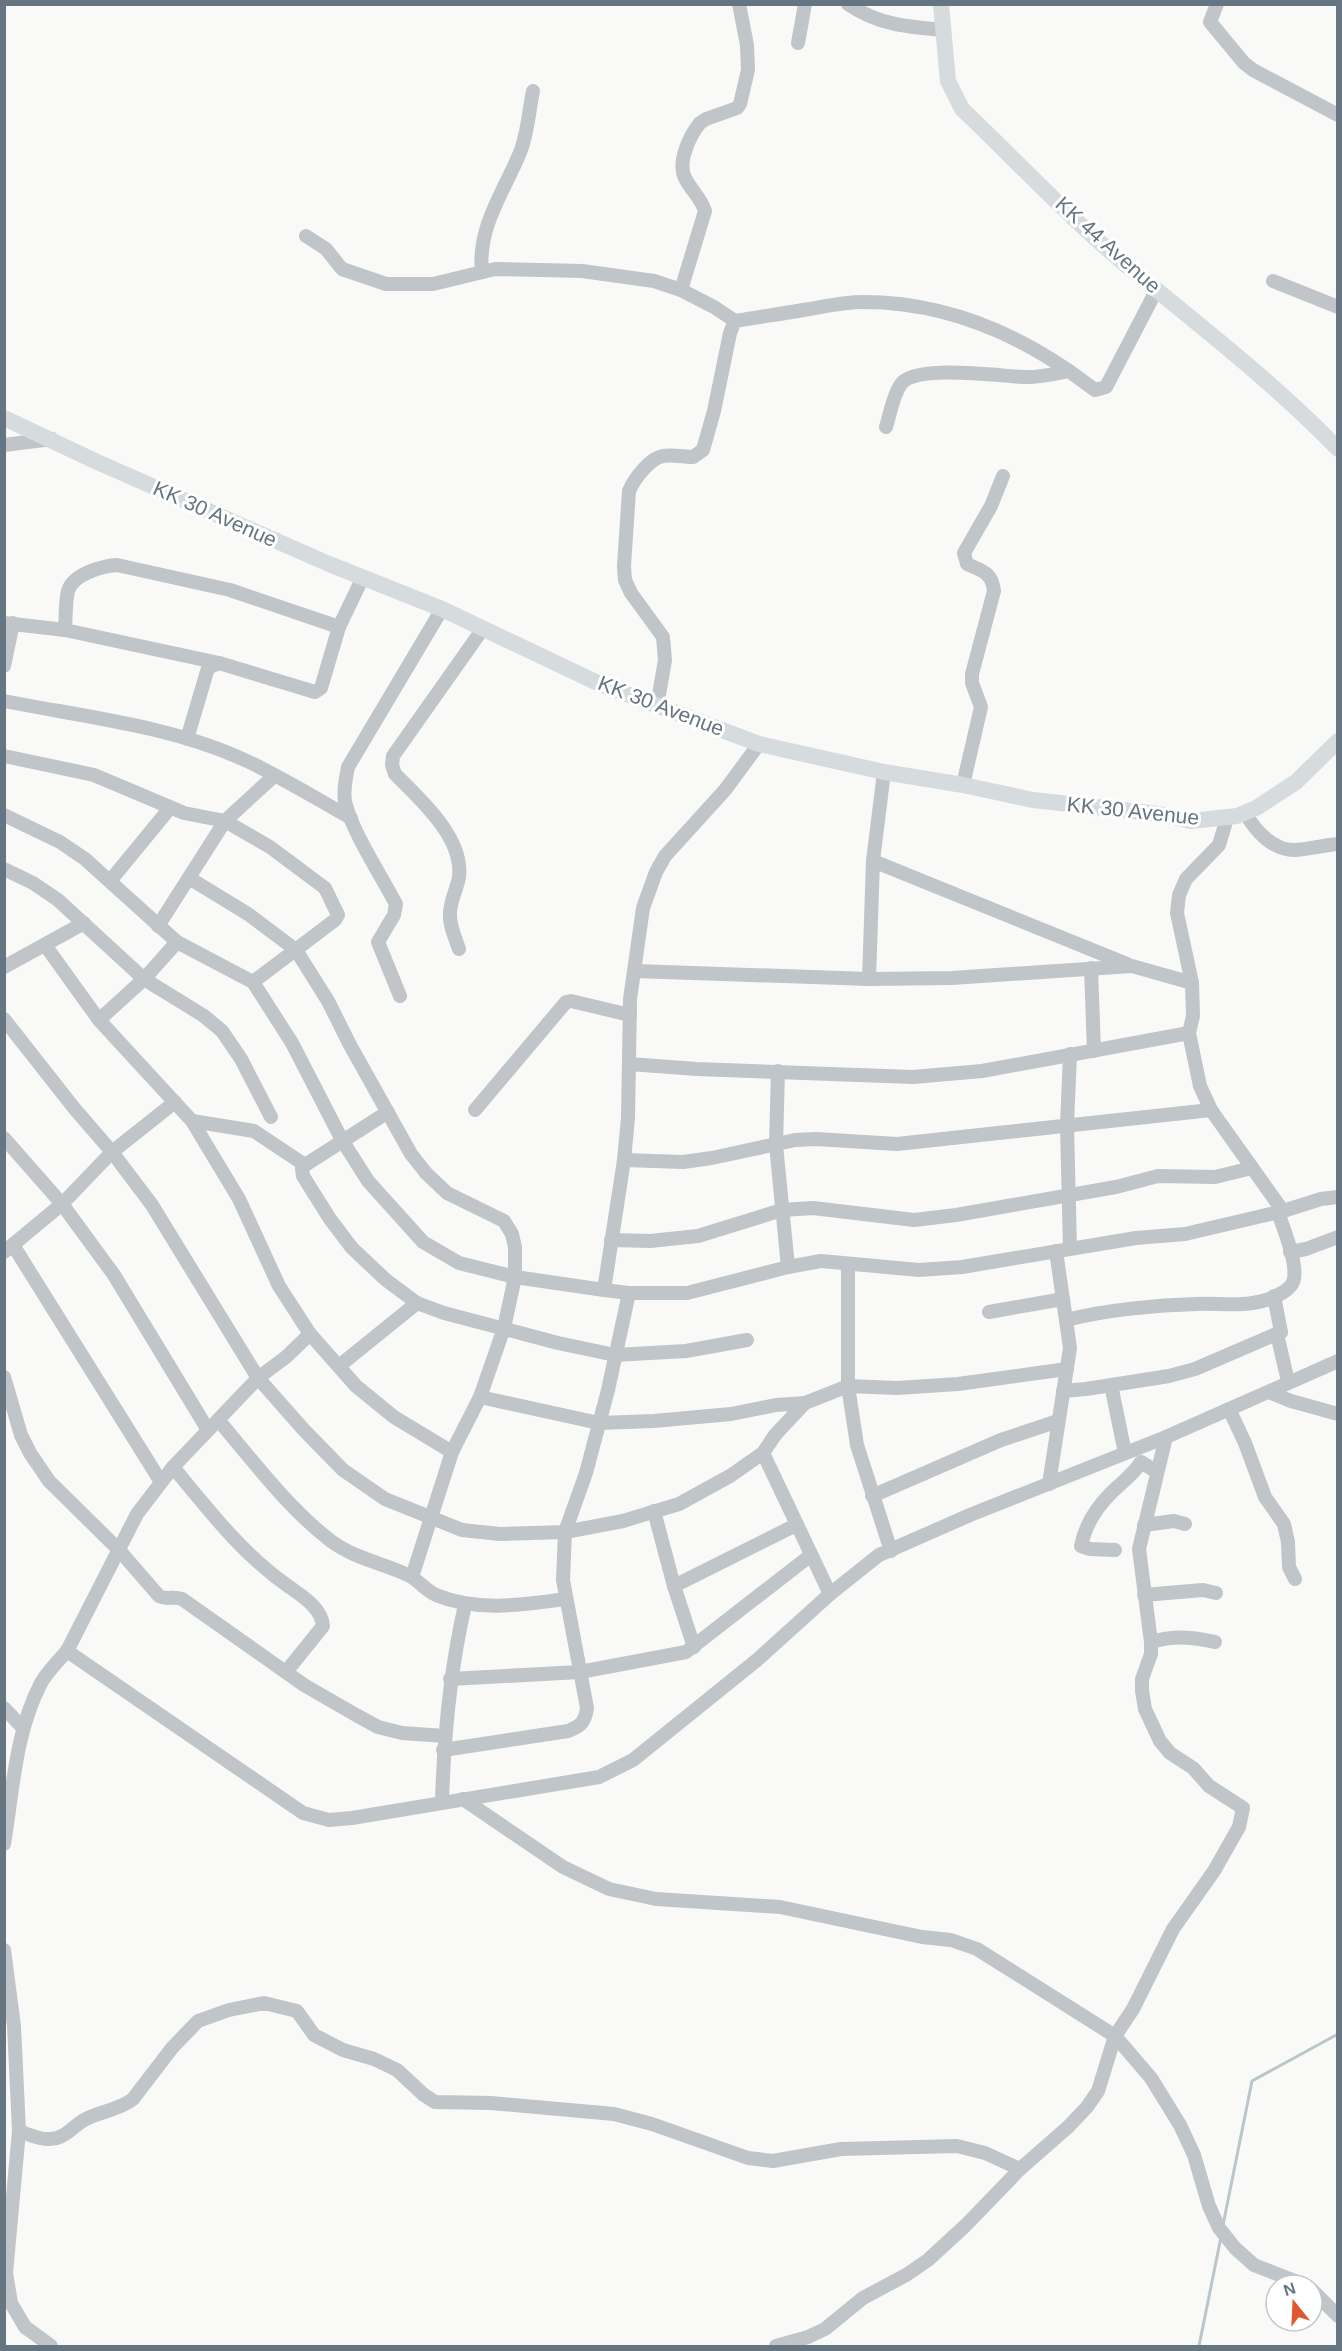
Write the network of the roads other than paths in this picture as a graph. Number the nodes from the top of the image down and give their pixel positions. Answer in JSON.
{"nodes":[{"id":1,"x":740,"y":4,"type":"edge"},
{"id":2,"x":805,"y":4,"type":"edge"},
{"id":3,"x":848,"y":4,"type":"edge"},
{"id":4,"x":941,"y":4,"type":"edge"},
{"id":5,"x":1217,"y":4,"type":"edge"},
{"id":6,"x":944,"y":30,"type":"junction"},
{"id":7,"x":798,"y":44,"type":"dead end"},
{"id":8,"x":533,"y":91,"type":"dead end"},
{"id":9,"x":1338,"y":115,"type":"edge"},
{"id":10,"x":306,"y":236,"type":"dead end"},
{"id":11,"x":482,"y":272,"type":"junction"},
{"id":12,"x":1273,"y":281,"type":"dead end"},
{"id":13,"x":1157,"y":289,"type":"junction"},
{"id":14,"x":681,"y":290,"type":"junction"},
{"id":15,"x":1338,"y":307,"type":"edge"},
{"id":16,"x":735,"y":321,"type":"junction"},
{"id":17,"x":1069,"y":371,"type":"junction"},
{"id":18,"x":4,"y":418,"type":"edge"},
{"id":19,"x":886,"y":427,"type":"dead end"},
{"id":20,"x":52,"y":440,"type":"junction"},
{"id":21,"x":4,"y":445,"type":"edge"},
{"id":22,"x":1338,"y":449,"type":"edge"},
{"id":23,"x":1003,"y":476,"type":"dead end"},
{"id":24,"x":363,"y":577,"type":"junction"},
{"id":25,"x":442,"y":609,"type":"junction"},
{"id":26,"x":9,"y":623,"type":"edge"},
{"id":27,"x":339,"y":627,"type":"junction"},
{"id":28,"x":65,"y":630,"type":"junction"},
{"id":29,"x":482,"y":630,"type":"junction"},
{"id":30,"x":219,"y":663,"type":"junction"},
{"id":31,"x":4,"y":666,"type":"edge"},
{"id":32,"x":4,"y":701,"type":"edge"},
{"id":33,"x":657,"y":706,"type":"junction"},
{"id":34,"x":187,"y":739,"type":"junction"},
{"id":35,"x":1338,"y":741,"type":"edge"},
{"id":36,"x":759,"y":744,"type":"junction"},
{"id":37,"x":4,"y":756,"type":"edge"},
{"id":38,"x":884,"y":772,"type":"junction"},
{"id":39,"x":274,"y":776,"type":"junction"},
{"id":40,"x":963,"y":785,"type":"junction"},
{"id":41,"x":170,"y":808,"type":"junction"},
{"id":42,"x":1245,"y":813,"type":"junction"},
{"id":43,"x":4,"y":815,"type":"edge"},
{"id":44,"x":351,"y":818,"type":"junction"},
{"id":45,"x":1227,"y":818,"type":"junction"},
{"id":46,"x":225,"y":821,"type":"junction"},
{"id":47,"x":1338,"y":844,"type":"edge"},
{"id":48,"x":873,"y":861,"type":"junction"},
{"id":49,"x":4,"y":869,"type":"edge"},
{"id":50,"x":189,"y":878,"type":"junction"},
{"id":51,"x":111,"y":881,"type":"junction"},
{"id":52,"x":84,"y":923,"type":"junction"},
{"id":53,"x":158,"y":926,"type":"junction"},
{"id":54,"x":177,"y":942,"type":"junction"},
{"id":55,"x":45,"y":945,"type":"junction"},
{"id":56,"x":459,"y":949,"type":"dead end"},
{"id":57,"x":296,"y":950,"type":"junction"},
{"id":58,"x":1132,"y":966,"type":"junction"},
{"id":59,"x":4,"y":967,"type":"edge"},
{"id":60,"x":1091,"y":968,"type":"junction"},
{"id":61,"x":635,"y":971,"type":"junction"},
{"id":62,"x":144,"y":979,"type":"junction"},
{"id":63,"x":869,"y":979,"type":"junction"},
{"id":64,"x":254,"y":982,"type":"junction"},
{"id":65,"x":1192,"y":983,"type":"junction"},
{"id":66,"x":400,"y":996,"type":"dead end"},
{"id":67,"x":630,"y":1015,"type":"junction"},
{"id":68,"x":4,"y":1019,"type":"edge"},
{"id":69,"x":99,"y":1020,"type":"junction"},
{"id":70,"x":1189,"y":1033,"type":"junction"},
{"id":71,"x":1094,"y":1051,"type":"junction"},
{"id":72,"x":1070,"y":1054,"type":"junction"},
{"id":73,"x":629,"y":1064,"type":"junction"},
{"id":74,"x":778,"y":1071,"type":"junction"},
{"id":75,"x":175,"y":1101,"type":"junction"},
{"id":76,"x":475,"y":1110,"type":"dead end"},
{"id":77,"x":1210,"y":1110,"type":"junction"},
{"id":78,"x":388,"y":1112,"type":"junction"},
{"id":79,"x":271,"y":1117,"type":"dead end"},
{"id":80,"x":192,"y":1121,"type":"junction"},
{"id":81,"x":1066,"y":1125,"type":"junction"},
{"id":82,"x":4,"y":1138,"type":"edge"},
{"id":83,"x":342,"y":1140,"type":"junction"},
{"id":84,"x":776,"y":1145,"type":"junction"},
{"id":85,"x":112,"y":1152,"type":"junction"},
{"id":86,"x":624,"y":1160,"type":"junction"},
{"id":87,"x":305,"y":1165,"type":"junction"},
{"id":88,"x":1252,"y":1168,"type":"junction"},
{"id":89,"x":1069,"y":1194,"type":"junction"},
{"id":90,"x":1338,"y":1197,"type":"edge"},
{"id":91,"x":62,"y":1204,"type":"junction"},
{"id":92,"x":782,"y":1210,"type":"junction"},
{"id":93,"x":1281,"y":1212,"type":"junction"},
{"id":94,"x":1338,"y":1237,"type":"edge"},
{"id":95,"x":611,"y":1240,"type":"junction"},
{"id":96,"x":7,"y":1250,"type":"edge"},
{"id":97,"x":1063,"y":1250,"type":"junction"},
{"id":98,"x":1290,"y":1252,"type":"junction"},
{"id":99,"x":848,"y":1264,"type":"junction"},
{"id":100,"x":788,"y":1267,"type":"junction"},
{"id":101,"x":515,"y":1278,"type":"junction"},
{"id":102,"x":604,"y":1290,"type":"junction"},
{"id":103,"x":629,"y":1293,"type":"junction"},
{"id":104,"x":1274,"y":1296,"type":"junction"},
{"id":105,"x":1064,"y":1299,"type":"junction"},
{"id":106,"x":417,"y":1302,"type":"junction"},
{"id":107,"x":989,"y":1312,"type":"dead end"},
{"id":108,"x":1066,"y":1320,"type":"junction"},
{"id":109,"x":504,"y":1329,"type":"junction"},
{"id":110,"x":310,"y":1334,"type":"junction"},
{"id":111,"x":1277,"y":1334,"type":"junction"},
{"id":112,"x":747,"y":1340,"type":"dead end"},
{"id":113,"x":615,"y":1355,"type":"junction"},
{"id":114,"x":1338,"y":1361,"type":"edge"},
{"id":115,"x":339,"y":1366,"type":"junction"},
{"id":116,"x":1066,"y":1369,"type":"junction"},
{"id":117,"x":4,"y":1377,"type":"edge"},
{"id":118,"x":1287,"y":1377,"type":"dead end"},
{"id":119,"x":258,"y":1378,"type":"junction"},
{"id":120,"x":1111,"y":1384,"type":"junction"},
{"id":121,"x":848,"y":1386,"type":"junction"},
{"id":122,"x":1063,"y":1391,"type":"junction"},
{"id":123,"x":1269,"y":1392,"type":"junction"},
{"id":124,"x":480,"y":1397,"type":"junction"},
{"id":125,"x":805,"y":1403,"type":"junction"},
{"id":126,"x":1229,"y":1409,"type":"junction"},
{"id":127,"x":1338,"y":1414,"type":"edge"},
{"id":128,"x":219,"y":1421,"type":"junction"},
{"id":129,"x":1058,"y":1421,"type":"junction"},
{"id":130,"x":599,"y":1423,"type":"junction"},
{"id":131,"x":208,"y":1431,"type":"junction"},
{"id":132,"x":1166,"y":1437,"type":"junction"},
{"id":133,"x":452,"y":1452,"type":"junction"},
{"id":134,"x":763,"y":1453,"type":"junction"},
{"id":135,"x":1125,"y":1453,"type":"junction"},
{"id":136,"x":173,"y":1467,"type":"junction"},
{"id":137,"x":1157,"y":1472,"type":"junction"},
{"id":138,"x":161,"y":1482,"type":"junction"},
{"id":139,"x":1049,"y":1484,"type":"junction"},
{"id":140,"x":872,"y":1496,"type":"junction"},
{"id":141,"x":654,"y":1512,"type":"junction"},
{"id":142,"x":430,"y":1518,"type":"junction"},
{"id":143,"x":796,"y":1524,"type":"junction"},
{"id":144,"x":1185,"y":1524,"type":"dead end"},
{"id":145,"x":1144,"y":1525,"type":"junction"},
{"id":146,"x":565,"y":1532,"type":"junction"},
{"id":147,"x":119,"y":1550,"type":"junction"},
{"id":148,"x":1115,"y":1550,"type":"dead end"},
{"id":149,"x":891,"y":1551,"type":"junction"},
{"id":150,"x":811,"y":1555,"type":"junction"},
{"id":151,"x":411,"y":1577,"type":"junction"},
{"id":152,"x":1295,"y":1579,"type":"dead end"},
{"id":153,"x":674,"y":1586,"type":"junction"},
{"id":154,"x":1216,"y":1593,"type":"dead end"},
{"id":155,"x":830,"y":1594,"type":"junction"},
{"id":156,"x":1144,"y":1595,"type":"junction"},
{"id":157,"x":566,"y":1599,"type":"junction"},
{"id":158,"x":465,"y":1605,"type":"junction"},
{"id":159,"x":1151,"y":1642,"type":"junction"},
{"id":160,"x":1215,"y":1642,"type":"dead end"},
{"id":161,"x":694,"y":1647,"type":"junction"},
{"id":162,"x":66,"y":1651,"type":"junction"},
{"id":163,"x":286,"y":1672,"type":"junction"},
{"id":164,"x":580,"y":1672,"type":"junction"},
{"id":165,"x":450,"y":1679,"type":"junction"},
{"id":166,"x":4,"y":1708,"type":"edge"},
{"id":167,"x":23,"y":1728,"type":"junction"},
{"id":168,"x":444,"y":1743,"type":"junction"},
{"id":169,"x":11,"y":1754,"type":"edge"},
{"id":170,"x":463,"y":1799,"type":"junction"},
{"id":171,"x":442,"y":1802,"type":"junction"},
{"id":172,"x":4,"y":1844,"type":"edge"},
{"id":173,"x":4,"y":1950,"type":"edge"},
{"id":174,"x":9,"y":2027,"type":"edge"},
{"id":175,"x":1115,"y":2036,"type":"junction"},
{"id":176,"x":19,"y":2131,"type":"junction"},
{"id":177,"x":1020,"y":2169,"type":"junction"},
{"id":178,"x":1274,"y":2273,"type":"edge"},
{"id":179,"x":1324,"y":2302,"type":"edge"},
{"id":180,"x":1338,"y":2316,"type":"edge"},
{"id":181,"x":814,"y":2340,"type":"edge"},
{"id":182,"x":51,"y":2346,"type":"edge"},
{"id":183,"x":777,"y":2346,"type":"edge"}],
"edges":[{"from":1,"to":14,"type":"street"},
{"from":2,"to":7,"type":"street"},
{"from":3,"to":6,"type":"street"},
{"from":4,"to":6,"type":"main road","name":"KK 44 Avenue"},
{"from":5,"to":9,"type":"street"},
{"from":6,"to":13,"type":"main road","name":"KK 44 Avenue"},
{"from":8,"to":11,"type":"street"},
{"from":10,"to":11,"type":"street"},
{"from":11,"to":14,"type":"street"},
{"from":12,"to":15,"type":"street"},
{"from":13,"to":17,"type":"street"},
{"from":13,"to":22,"type":"main road","name":"KK 44 Avenue"},
{"from":14,"to":16,"type":"street"},
{"from":16,"to":17,"type":"street"},
{"from":16,"to":33,"type":"street"},
{"from":17,"to":19,"type":"street"},
{"from":18,"to":20,"type":"main road","name":"KK 30 Avenue"},
{"from":20,"to":21,"type":"street"},
{"from":20,"to":24,"type":"main road","name":"KK 30 Avenue"},
{"from":23,"to":40,"type":"street"},
{"from":24,"to":25,"type":"main road","name":"KK 30 Avenue"},
{"from":24,"to":27,"type":"street"},
{"from":25,"to":29,"type":"main road","name":"KK 30 Avenue"},
{"from":25,"to":44,"type":"street"},
{"from":26,"to":28,"type":"street"},
{"from":26,"to":31,"type":"street"},
{"from":27,"to":28,"type":"street"},
{"from":27,"to":30,"type":"street"},
{"from":28,"to":30,"type":"street"},
{"from":29,"to":33,"type":"main road","name":"KK 30 Avenue"},
{"from":29,"to":56,"type":"street"},
{"from":30,"to":34,"type":"street"},
{"from":32,"to":34,"type":"street"},
{"from":33,"to":36,"type":"main road","name":"KK 30 Avenue"},
{"from":34,"to":39,"type":"street"},
{"from":35,"to":42,"type":"main road","name":"KK 30 Avenue"},
{"from":36,"to":38,"type":"main road","name":"KK 30 Avenue"},
{"from":36,"to":61,"type":"street"},
{"from":37,"to":41,"type":"street"},
{"from":38,"to":40,"type":"main road","name":"KK 30 Avenue"},
{"from":38,"to":48,"type":"street"},
{"from":39,"to":44,"type":"street"},
{"from":39,"to":46,"type":"street"},
{"from":40,"to":45,"type":"main road","name":"KK 30 Avenue"},
{"from":41,"to":46,"type":"street"},
{"from":41,"to":51,"type":"street"},
{"from":42,"to":45,"type":"main road","name":"KK 30 Avenue"},
{"from":42,"to":47,"type":"street"},
{"from":43,"to":51,"type":"street"},
{"from":44,"to":66,"type":"street"},
{"from":45,"to":65,"type":"street"},
{"from":46,"to":50,"type":"street"},
{"from":46,"to":57,"type":"street"},
{"from":48,"to":58,"type":"street"},
{"from":48,"to":63,"type":"street"},
{"from":49,"to":52,"type":"street"},
{"from":50,"to":53,"type":"street"},
{"from":50,"to":57,"type":"street"},
{"from":51,"to":53,"type":"street"},
{"from":52,"to":55,"type":"street"},
{"from":52,"to":62,"type":"street"},
{"from":53,"to":54,"type":"street"},
{"from":54,"to":62,"type":"street"},
{"from":54,"to":64,"type":"street"},
{"from":55,"to":59,"type":"street"},
{"from":55,"to":69,"type":"street"},
{"from":57,"to":64,"type":"street"},
{"from":57,"to":78,"type":"street"},
{"from":58,"to":60,"type":"street"},
{"from":58,"to":65,"type":"street"},
{"from":60,"to":63,"type":"street"},
{"from":60,"to":71,"type":"street"},
{"from":61,"to":63,"type":"street"},
{"from":61,"to":67,"type":"street"},
{"from":62,"to":69,"type":"street"},
{"from":62,"to":79,"type":"street"},
{"from":64,"to":83,"type":"street"},
{"from":65,"to":70,"type":"street"},
{"from":67,"to":73,"type":"street"},
{"from":67,"to":76,"type":"street"},
{"from":68,"to":85,"type":"street"},
{"from":69,"to":75,"type":"street"},
{"from":70,"to":71,"type":"street"},
{"from":70,"to":77,"type":"street"},
{"from":71,"to":72,"type":"street"},
{"from":72,"to":74,"type":"street"},
{"from":72,"to":81,"type":"street"},
{"from":73,"to":74,"type":"street"},
{"from":73,"to":86,"type":"street"},
{"from":74,"to":84,"type":"street"},
{"from":75,"to":80,"type":"street"},
{"from":75,"to":85,"type":"street"},
{"from":77,"to":81,"type":"street"},
{"from":77,"to":88,"type":"street"},
{"from":78,"to":83,"type":"street"},
{"from":78,"to":101,"type":"street"},
{"from":80,"to":87,"type":"street"},
{"from":80,"to":110,"type":"street"},
{"from":81,"to":84,"type":"street"},
{"from":81,"to":89,"type":"street"},
{"from":82,"to":91,"type":"street"},
{"from":83,"to":87,"type":"street"},
{"from":83,"to":101,"type":"street"},
{"from":84,"to":86,"type":"street"},
{"from":84,"to":92,"type":"street"},
{"from":85,"to":91,"type":"street"},
{"from":85,"to":119,"type":"street"},
{"from":86,"to":95,"type":"street"},
{"from":87,"to":106,"type":"street"},
{"from":88,"to":89,"type":"street"},
{"from":88,"to":93,"type":"street"},
{"from":89,"to":92,"type":"street"},
{"from":89,"to":97,"type":"street"},
{"from":90,"to":93,"type":"street"},
{"from":91,"to":96,"type":"street"},
{"from":91,"to":131,"type":"street"},
{"from":92,"to":95,"type":"street"},
{"from":92,"to":100,"type":"street"},
{"from":93,"to":97,"type":"street"},
{"from":93,"to":98,"type":"street"},
{"from":94,"to":98,"type":"street"},
{"from":95,"to":102,"type":"street"},
{"from":96,"to":138,"type":"street"},
{"from":97,"to":99,"type":"street"},
{"from":97,"to":105,"type":"street"},
{"from":98,"to":104,"type":"street"},
{"from":99,"to":100,"type":"street"},
{"from":99,"to":121,"type":"street"},
{"from":100,"to":103,"type":"street"},
{"from":101,"to":102,"type":"street"},
{"from":101,"to":109,"type":"street"},
{"from":102,"to":103,"type":"street"},
{"from":103,"to":113,"type":"street"},
{"from":104,"to":108,"type":"street"},
{"from":104,"to":111,"type":"street"},
{"from":105,"to":107,"type":"street"},
{"from":105,"to":108,"type":"street"},
{"from":106,"to":109,"type":"street"},
{"from":106,"to":115,"type":"street"},
{"from":108,"to":116,"type":"street"},
{"from":109,"to":113,"type":"street"},
{"from":109,"to":124,"type":"street"},
{"from":110,"to":115,"type":"street"},
{"from":110,"to":119,"type":"street"},
{"from":111,"to":118,"type":"street"},
{"from":111,"to":120,"type":"street"},
{"from":112,"to":113,"type":"street"},
{"from":113,"to":130,"type":"street"},
{"from":114,"to":123,"type":"street"},
{"from":115,"to":133,"type":"street"},
{"from":116,"to":121,"type":"street"},
{"from":116,"to":122,"type":"street"},
{"from":117,"to":147,"type":"street"},
{"from":119,"to":128,"type":"street"},
{"from":119,"to":142,"type":"street"},
{"from":120,"to":122,"type":"street"},
{"from":120,"to":135,"type":"street"},
{"from":121,"to":125,"type":"street"},
{"from":121,"to":140,"type":"street"},
{"from":122,"to":129,"type":"street"},
{"from":123,"to":126,"type":"street"},
{"from":123,"to":127,"type":"street"},
{"from":124,"to":130,"type":"street"},
{"from":124,"to":133,"type":"street"},
{"from":125,"to":130,"type":"street"},
{"from":125,"to":134,"type":"street"},
{"from":126,"to":132,"type":"street"},
{"from":126,"to":152,"type":"street"},
{"from":128,"to":131,"type":"street"},
{"from":128,"to":151,"type":"street"},
{"from":129,"to":139,"type":"street"},
{"from":129,"to":140,"type":"street"},
{"from":130,"to":146,"type":"street"},
{"from":131,"to":136,"type":"street"},
{"from":132,"to":135,"type":"street"},
{"from":132,"to":137,"type":"street"},
{"from":133,"to":142,"type":"street"},
{"from":134,"to":141,"type":"street"},
{"from":134,"to":143,"type":"street"},
{"from":135,"to":139,"type":"street"},
{"from":136,"to":138,"type":"street"},
{"from":136,"to":163,"type":"street"},
{"from":137,"to":145,"type":"street"},
{"from":137,"to":148,"type":"street"},
{"from":138,"to":147,"type":"street"},
{"from":139,"to":149,"type":"street"},
{"from":140,"to":149,"type":"street"},
{"from":141,"to":146,"type":"street"},
{"from":141,"to":153,"type":"street"},
{"from":142,"to":146,"type":"street"},
{"from":142,"to":151,"type":"street"},
{"from":143,"to":150,"type":"street"},
{"from":143,"to":153,"type":"street"},
{"from":144,"to":145,"type":"street"},
{"from":145,"to":156,"type":"street"},
{"from":146,"to":157,"type":"street"},
{"from":147,"to":162,"type":"street"},
{"from":147,"to":163,"type":"street"},
{"from":149,"to":155,"type":"street"},
{"from":150,"to":155,"type":"street"},
{"from":150,"to":161,"type":"street"},
{"from":151,"to":158,"type":"street"},
{"from":153,"to":161,"type":"street"},
{"from":154,"to":156,"type":"street"},
{"from":155,"to":170,"type":"street"},
{"from":156,"to":159,"type":"street"},
{"from":157,"to":158,"type":"street"},
{"from":157,"to":164,"type":"street"},
{"from":158,"to":165,"type":"street"},
{"from":159,"to":160,"type":"street"},
{"from":159,"to":175,"type":"street"},
{"from":161,"to":164,"type":"street"},
{"from":162,"to":167,"type":"street"},
{"from":162,"to":171,"type":"street"},
{"from":163,"to":168,"type":"street"},
{"from":164,"to":165,"type":"street"},
{"from":164,"to":168,"type":"street"},
{"from":165,"to":168,"type":"street"},
{"from":166,"to":167,"type":"street"},
{"from":167,"to":169,"type":"street"},
{"from":168,"to":171,"type":"street"},
{"from":169,"to":172,"type":"street"},
{"from":170,"to":171,"type":"street"},
{"from":170,"to":175,"type":"street"},
{"from":173,"to":174,"type":"street"},
{"from":174,"to":176,"type":"street"},
{"from":175,"to":177,"type":"street"},
{"from":175,"to":178,"type":"street"},
{"from":176,"to":177,"type":"street"},
{"from":176,"to":182,"type":"street"},
{"from":177,"to":181,"type":"street"},
{"from":179,"to":180,"type":"street"},
{"from":181,"to":183,"type":"street"}]}
